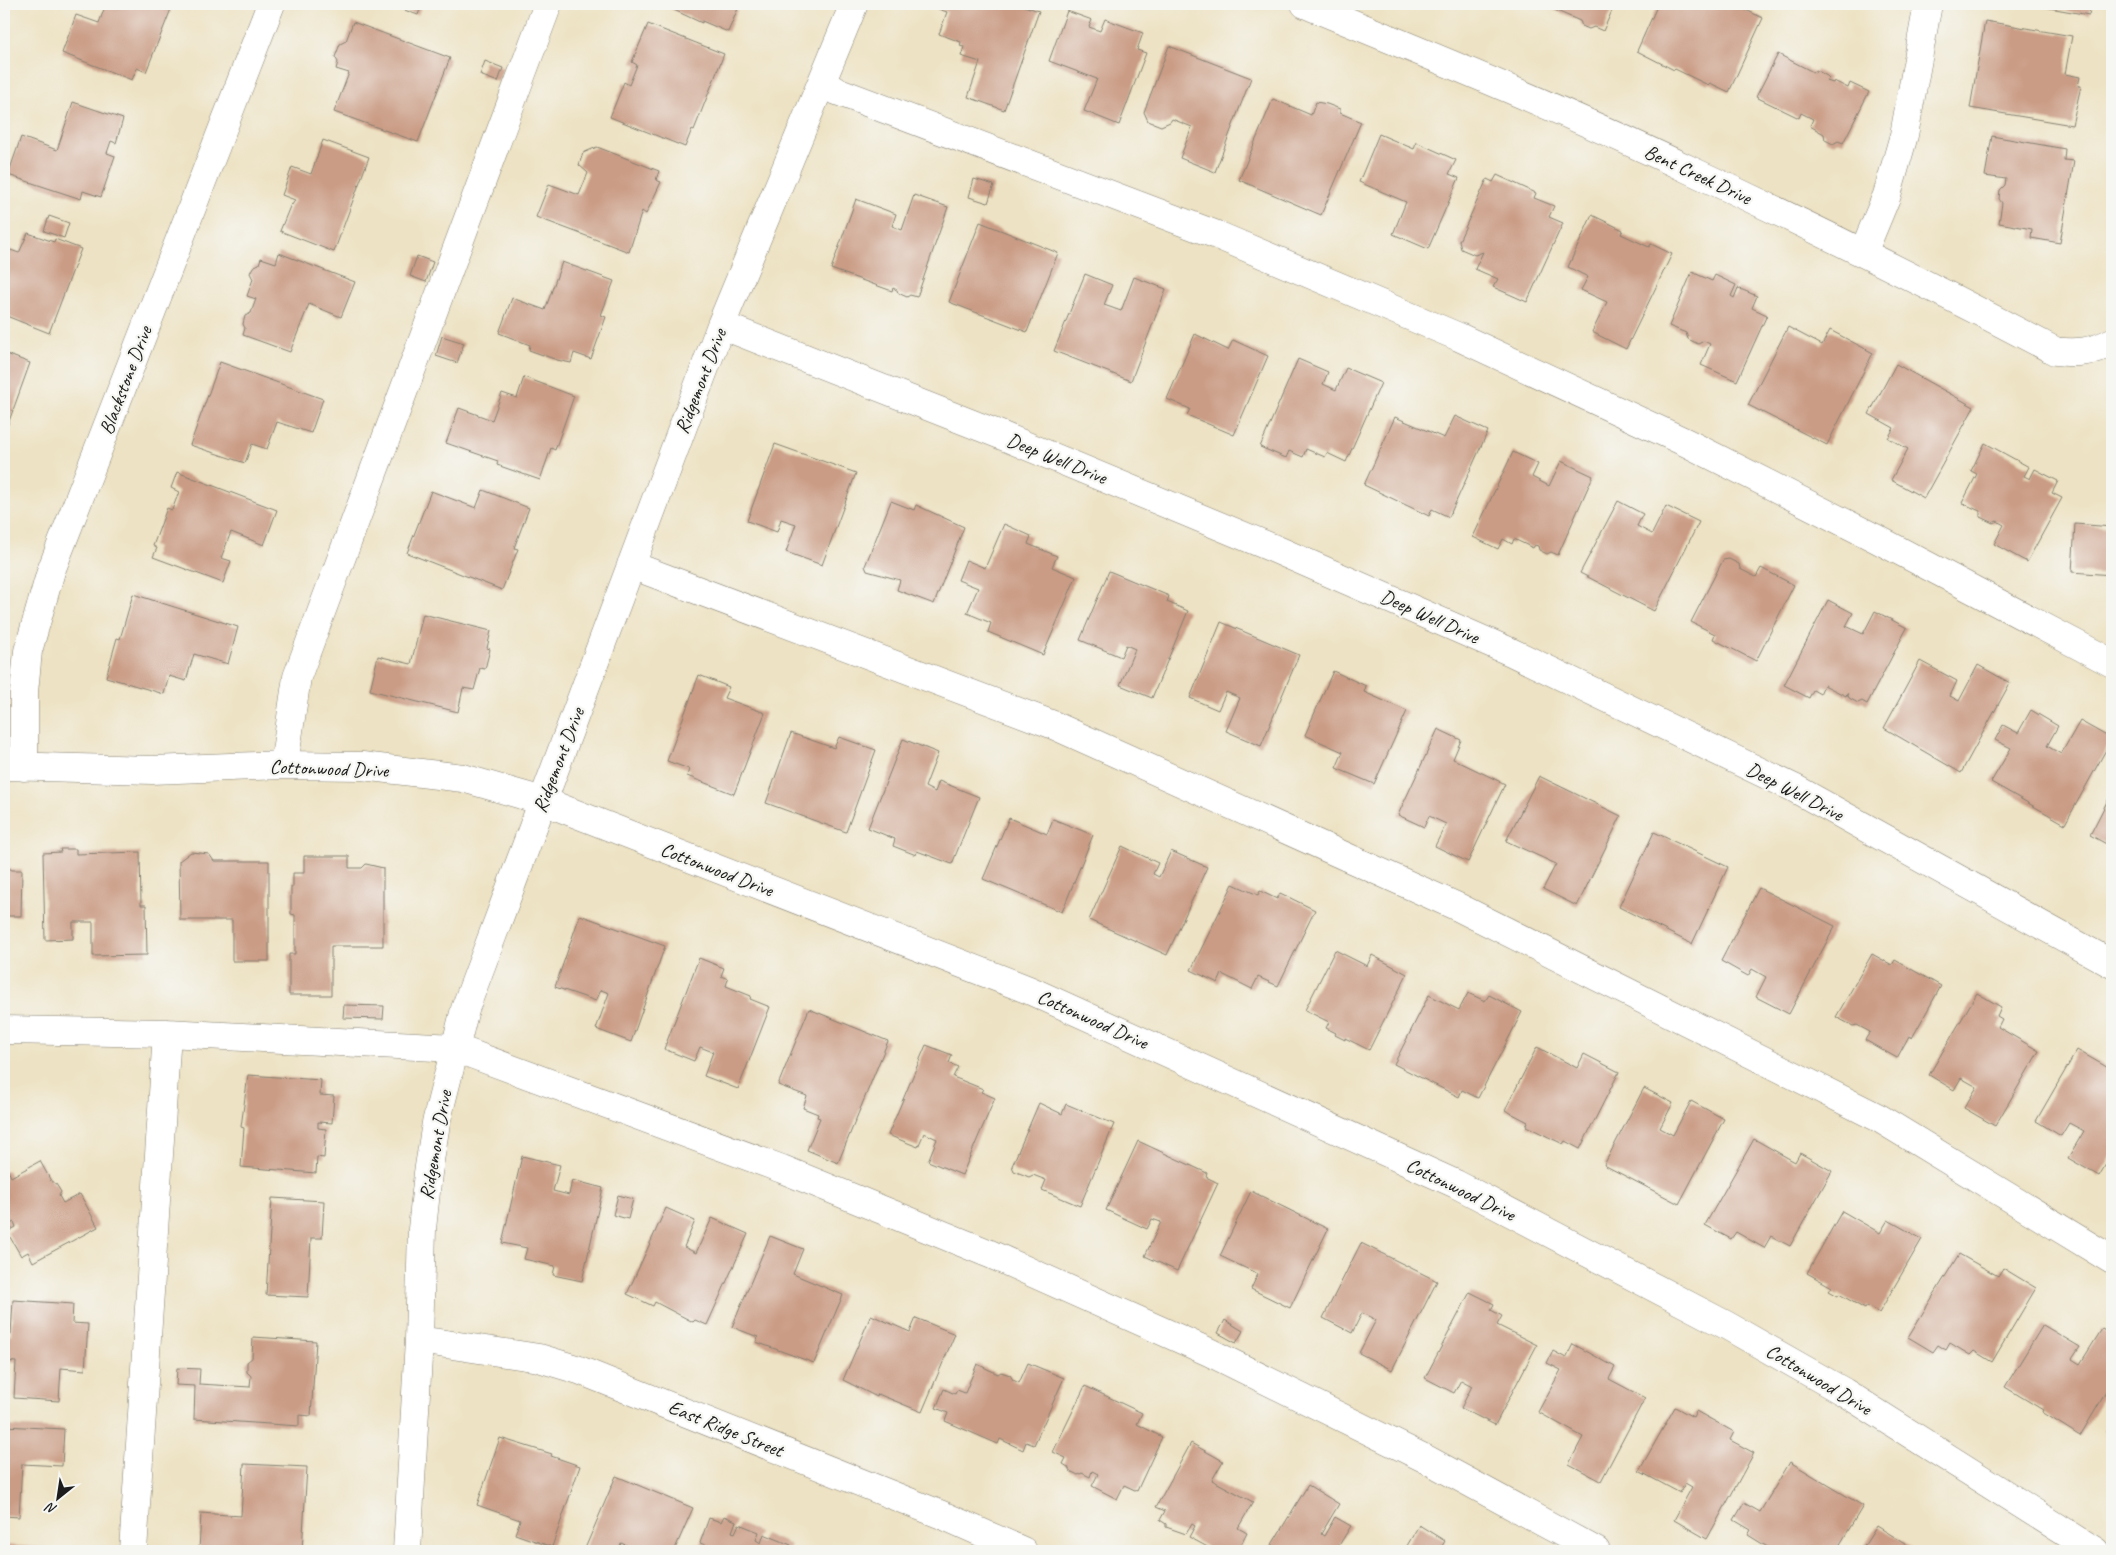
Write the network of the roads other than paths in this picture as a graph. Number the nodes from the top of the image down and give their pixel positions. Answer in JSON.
{"nodes":[{"id":1,"x":271,"y":4,"type":"edge"},
{"id":2,"x":548,"y":4,"type":"edge"},
{"id":3,"x":854,"y":4,"type":"edge"},
{"id":4,"x":1305,"y":4,"type":"edge"},
{"id":5,"x":1928,"y":4,"type":"edge"},
{"id":6,"x":821,"y":85,"type":"junction"},
{"id":7,"x":1863,"y":253,"type":"junction"},
{"id":8,"x":721,"y":326,"type":"junction"},
{"id":9,"x":2112,"y":342,"type":"edge"},
{"id":10,"x":631,"y":565,"type":"junction"},
{"id":11,"x":2112,"y":663,"type":"edge"},
{"id":12,"x":284,"y":765,"type":"junction"},
{"id":13,"x":14,"y":766,"type":"edge"},
{"id":14,"x":543,"y":801,"type":"junction"},
{"id":15,"x":2112,"y":964,"type":"edge"},
{"id":16,"x":4,"y":1030,"type":"edge"},
{"id":17,"x":167,"y":1034,"type":"junction"},
{"id":18,"x":455,"y":1048,"type":"junction"},
{"id":19,"x":2112,"y":1260,"type":"edge"},
{"id":20,"x":419,"y":1340,"type":"junction"},
{"id":21,"x":133,"y":1551,"type":"edge"},
{"id":22,"x":408,"y":1551,"type":"edge"},
{"id":23,"x":1023,"y":1551,"type":"edge"},
{"id":24,"x":1596,"y":1551,"type":"edge"},
{"id":25,"x":2095,"y":1551,"type":"edge"}],
"edges":[{"from":1,"to":13,"type":"street","name":"Blackstone Drive"},
{"from":2,"to":12,"type":"street"},
{"from":3,"to":6,"type":"street","name":"Ridgemont Drive"},
{"from":4,"to":7,"type":"street","name":"Bent Creek Drive"},
{"from":5,"to":7,"type":"street"},
{"from":6,"to":8,"type":"street","name":"Ridgemont Drive"},
{"from":6,"to":11,"type":"street"},
{"from":7,"to":9,"type":"street","name":"Bent Creek Drive"},
{"from":8,"to":10,"type":"street","name":"Ridgemont Drive"},
{"from":8,"to":15,"type":"street","name":"Deep Well Drive"},
{"from":10,"to":14,"type":"street","name":"Ridgemont Drive"},
{"from":10,"to":19,"type":"street"},
{"from":12,"to":13,"type":"street","name":"Cottonwood Drive"},
{"from":12,"to":14,"type":"street","name":"Cottonwood Drive"},
{"from":14,"to":18,"type":"street","name":"Ridgemont Drive"},
{"from":14,"to":25,"type":"street","name":"Cottonwood Drive"},
{"from":16,"to":17,"type":"street"},
{"from":17,"to":18,"type":"street"},
{"from":17,"to":21,"type":"street"},
{"from":18,"to":20,"type":"street","name":"Ridgemont Drive"},
{"from":18,"to":24,"type":"street"},
{"from":20,"to":22,"type":"street","name":"Ridgemont Drive"},
{"from":20,"to":23,"type":"street","name":"East Ridge Street"}]}
